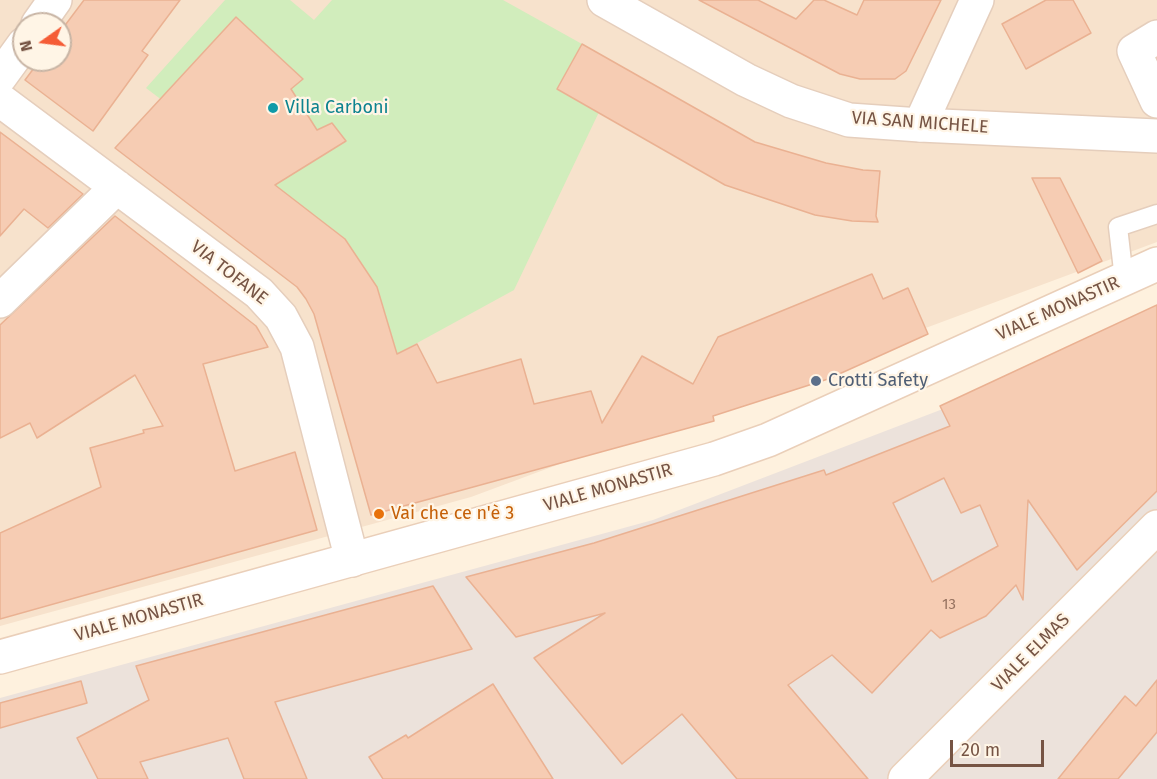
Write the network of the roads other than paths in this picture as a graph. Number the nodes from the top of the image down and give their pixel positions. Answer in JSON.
{"nodes":[{"id":1,"x":977,"y":0,"type":"edge"},
{"id":2,"x":624,"y":5,"type":"edge"},
{"id":3,"x":1157,"y":37,"type":"edge"},
{"id":4,"x":12,"y":60,"type":"edge"},
{"id":5,"x":0,"y":77,"type":"edge"},
{"id":6,"x":0,"y":100,"type":"edge"},
{"id":7,"x":1157,"y":101,"type":"edge"},
{"id":8,"x":920,"y":125,"type":"junction"},
{"id":9,"x":1157,"y":136,"type":"edge"},
{"id":10,"x":117,"y":187,"type":"junction"},
{"id":11,"x":1157,"y":214,"type":"edge"},
{"id":12,"x":1157,"y":264,"type":"edge"},
{"id":13,"x":1124,"y":279,"type":"junction"},
{"id":14,"x":0,"y":301,"type":"edge"},
{"id":15,"x":1157,"y":527,"type":"edge"},
{"id":16,"x":352,"y":560,"type":"junction"},
{"id":17,"x":0,"y":657,"type":"edge"},
{"id":18,"x":905,"y":779,"type":"edge"}],
"edges":[{"from":1,"to":8,"type":"street"},
{"from":2,"to":8,"type":"street","name":"VIA SAN MICHELE"},
{"from":3,"to":7,"type":"street"},
{"from":4,"to":5,"type":"street"},
{"from":6,"to":10,"type":"street","name":"VIA TOFANE"},
{"from":8,"to":9,"type":"street","name":"VIA SAN MICHELE"},
{"from":10,"to":14,"type":"street"},
{"from":10,"to":16,"type":"street","name":"VIA TOFANE"},
{"from":11,"to":13,"type":"lane"},
{"from":12,"to":13,"type":"street","name":"VIALE MONASTIR"},
{"from":13,"to":16,"type":"street","name":"VIALE MONASTIR"},
{"from":15,"to":18,"type":"street","name":"VIALE ELMAS"},
{"from":16,"to":17,"type":"street","name":"VIALE MONASTIR"}]}
